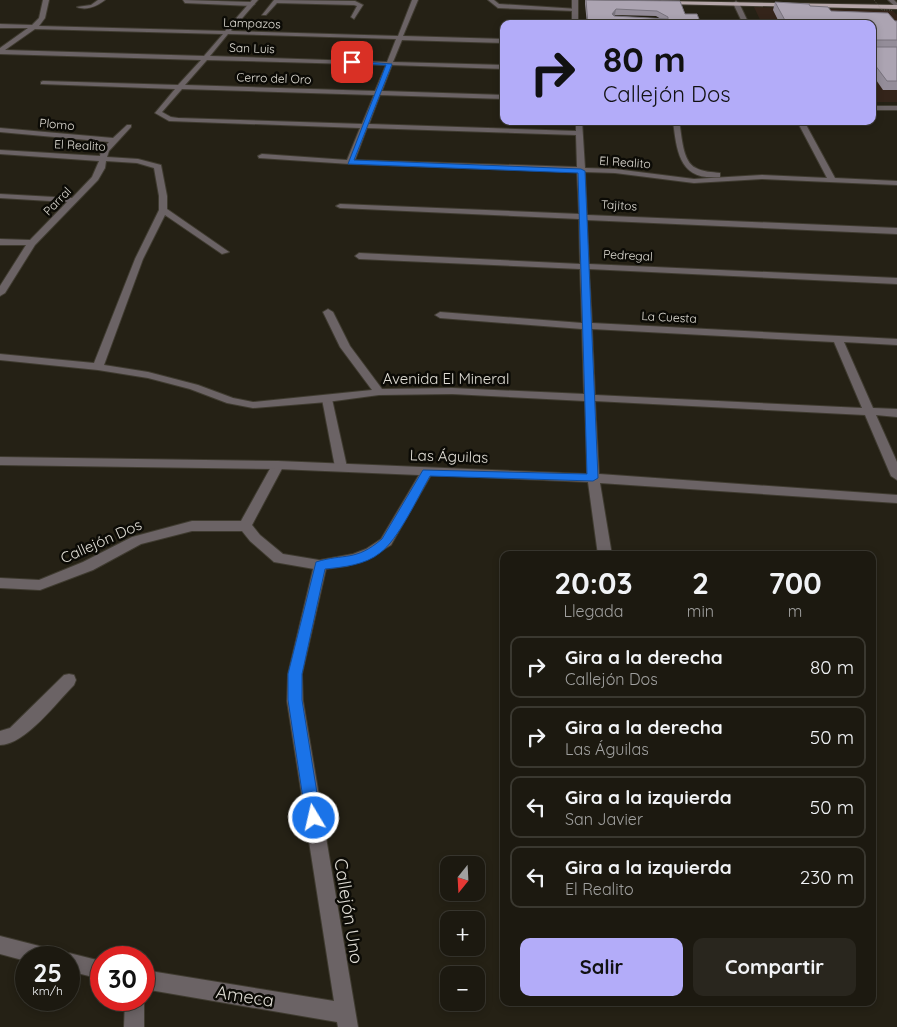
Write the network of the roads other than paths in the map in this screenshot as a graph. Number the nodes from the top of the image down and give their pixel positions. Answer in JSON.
{"nodes":[{"id":1,"x":46,"y":0,"type":"edge"},
{"id":2,"x":102,"y":0,"type":"edge"},
{"id":3,"x":415,"y":0,"type":"edge"},
{"id":4,"x":491,"y":0,"type":"edge"},
{"id":5,"x":575,"y":0,"type":"edge"},
{"id":6,"x":883,"y":0,"type":"edge"},
{"id":7,"x":891,"y":0,"type":"edge"},
{"id":8,"x":897,"y":0,"type":"edge"},
{"id":9,"x":185,"y":1,"type":"dead end"},
{"id":10,"x":309,"y":1,"type":"edge"},
{"id":11,"x":657,"y":1,"type":"edge"},
{"id":12,"x":253,"y":2,"type":"edge"},
{"id":13,"x":736,"y":3,"type":"junction"},
{"id":14,"x":80,"y":7,"type":"dead end"},
{"id":15,"x":575,"y":9,"type":"junction"},
{"id":16,"x":896,"y":9,"type":"edge"},
{"id":17,"x":264,"y":14,"type":"dead end"},
{"id":18,"x":354,"y":17,"type":"dead end"},
{"id":19,"x":576,"y":20,"type":"edge"},
{"id":20,"x":744,"y":20,"type":"edge"},
{"id":21,"x":0,"y":26,"type":"edge"},
{"id":22,"x":34,"y":27,"type":"junction"},
{"id":23,"x":226,"y":34,"type":"junction"},
{"id":24,"x":400,"y":38,"type":"junction"},
{"id":25,"x":500,"y":41,"type":"edge"},
{"id":26,"x":0,"y":52,"type":"edge"},
{"id":27,"x":206,"y":57,"type":"junction"},
{"id":28,"x":389,"y":64,"type":"junction"},
{"id":29,"x":500,"y":67,"type":"edge"},
{"id":30,"x":43,"y":83,"type":"dead end"},
{"id":31,"x":181,"y":86,"type":"junction"},
{"id":32,"x":379,"y":92,"type":"junction"},
{"id":33,"x":500,"y":97,"type":"edge"},
{"id":34,"x":876,"y":108,"type":"edge"},
{"id":35,"x":889,"y":108,"type":"junction"},
{"id":36,"x":897,"y":108,"type":"edge"},
{"id":37,"x":897,"y":118,"type":"edge"},
{"id":38,"x":365,"y":125,"type":"junction"},
{"id":39,"x":580,"y":125,"type":"edge"},
{"id":40,"x":677,"y":125,"type":"edge"},
{"id":41,"x":802,"y":125,"type":"edge"},
{"id":42,"x":128,"y":126,"type":"dead end"},
{"id":43,"x":0,"y":130,"type":"edge"},
{"id":44,"x":580,"y":133,"type":"junction"},
{"id":45,"x":113,"y":140,"type":"junction"},
{"id":46,"x":0,"y":152,"type":"edge"},
{"id":47,"x":262,"y":156,"type":"dead end"},
{"id":48,"x":102,"y":158,"type":"junction"},
{"id":49,"x":350,"y":162,"type":"junction"},
{"id":50,"x":581,"y":171,"type":"junction"},
{"id":51,"x":740,"y":179,"type":"junction"},
{"id":52,"x":832,"y":179,"type":"junction"},
{"id":53,"x":897,"y":183,"type":"edge"},
{"id":54,"x":0,"y":196,"type":"edge"},
{"id":55,"x":72,"y":200,"type":"junction"},
{"id":56,"x":340,"y":206,"type":"dead end"},
{"id":57,"x":163,"y":210,"type":"junction"},
{"id":58,"x":583,"y":216,"type":"junction"},
{"id":59,"x":897,"y":231,"type":"edge"},
{"id":60,"x":0,"y":242,"type":"edge"},
{"id":61,"x":32,"y":243,"type":"junction"},
{"id":62,"x":225,"y":252,"type":"dead end"},
{"id":63,"x":359,"y":256,"type":"dead end"},
{"id":64,"x":585,"y":266,"type":"junction"},
{"id":65,"x":897,"y":281,"type":"edge"},
{"id":66,"x":0,"y":293,"type":"edge"},
{"id":67,"x":328,"y":312,"type":"dead end"},
{"id":68,"x":440,"y":314,"type":"dead end"},
{"id":69,"x":587,"y":326,"type":"junction"},
{"id":70,"x":838,"y":339,"type":"junction"},
{"id":71,"x":897,"y":342,"type":"edge"},
{"id":72,"x":0,"y":356,"type":"edge"},
{"id":73,"x":98,"y":367,"type":"junction"},
{"id":74,"x":379,"y":392,"type":"junction"},
{"id":75,"x":590,"y":397,"type":"junction"},
{"id":76,"x":327,"y":399,"type":"junction"},
{"id":77,"x":868,"y":412,"type":"junction"},
{"id":78,"x":897,"y":413,"type":"edge"},
{"id":79,"x":0,"y":461,"type":"edge"},
{"id":80,"x":278,"y":465,"type":"junction"},
{"id":81,"x":341,"y":467,"type":"junction"},
{"id":82,"x":427,"y":472,"type":"junction"},
{"id":83,"x":897,"y":476,"type":"edge"},
{"id":84,"x":593,"y":478,"type":"junction"},
{"id":85,"x":897,"y":499,"type":"edge"},
{"id":86,"x":245,"y":526,"type":"junction"},
{"id":87,"x":604,"y":551,"type":"edge"},
{"id":88,"x":320,"y":566,"type":"junction"},
{"id":89,"x":0,"y":583,"type":"edge"},
{"id":90,"x":69,"y":680,"type":"dead end"},
{"id":91,"x":0,"y":738,"type":"edge"},
{"id":92,"x":0,"y":945,"type":"edge"},
{"id":93,"x":15,"y":949,"type":"edge"},
{"id":94,"x":155,"y":981,"type":"edge"},
{"id":95,"x":135,"y":1011,"type":"edge"},
{"id":96,"x":347,"y":1020,"type":"edge"},
{"id":97,"x":134,"y":1027,"type":"edge"}],
"edges":[{"from":1,"to":22,"type":"street"},
{"from":2,"to":14,"type":"street"},
{"from":3,"to":24,"type":"street"},
{"from":4,"to":15,"type":"street"},
{"from":5,"to":15,"type":"street"},
{"from":6,"to":7,"type":"main road"},
{"from":7,"to":8,"type":"main road"},
{"from":7,"to":16,"type":"street"},
{"from":9,"to":12,"type":"street"},
{"from":10,"to":17,"type":"street"},
{"from":10,"to":18,"type":"street"},
{"from":11,"to":13,"type":"main road"},
{"from":12,"to":23,"type":"street"},
{"from":13,"to":16,"type":"main road"},
{"from":13,"to":20,"type":"street"},
{"from":15,"to":19,"type":"street"},
{"from":21,"to":22,"type":"street","name":"Lampazos"},
{"from":22,"to":23,"type":"street","name":"Lampazos"},
{"from":22,"to":26,"type":"street"},
{"from":23,"to":24,"type":"street","name":"Lampazos"},
{"from":23,"to":27,"type":"street"},
{"from":24,"to":25,"type":"street","name":"Lampazos"},
{"from":24,"to":28,"type":"street"},
{"from":26,"to":27,"type":"street","name":"San Luis"},
{"from":27,"to":28,"type":"street","name":"San Luis"},
{"from":27,"to":31,"type":"street"},
{"from":28,"to":29,"type":"street","name":"San Luis"},
{"from":28,"to":32,"type":"street"},
{"from":30,"to":31,"type":"street","name":"Cerro del Oro"},
{"from":31,"to":32,"type":"street","name":"Cerro del Oro"},
{"from":31,"to":38,"type":"street"},
{"from":32,"to":33,"type":"street","name":"Cerro del Oro"},
{"from":32,"to":38,"type":"street"},
{"from":34,"to":35,"type":"street"},
{"from":35,"to":36,"type":"street"},
{"from":35,"to":37,"type":"street"},
{"from":38,"to":44,"type":"street"},
{"from":38,"to":49,"type":"street"},
{"from":39,"to":44,"type":"street"},
{"from":40,"to":51,"type":"street"},
{"from":41,"to":52,"type":"street"},
{"from":42,"to":45,"type":"street","name":"Parral"},
{"from":43,"to":45,"type":"street","name":"Plomo"},
{"from":44,"to":50,"type":"street"},
{"from":45,"to":48,"type":"street","name":"Parral"},
{"from":46,"to":48,"type":"street","name":"El Realito"},
{"from":47,"to":49,"type":"street","name":"El Realito"},
{"from":48,"to":55,"type":"street","name":"Parral"},
{"from":48,"to":57,"type":"street","name":"El Realito"},
{"from":49,"to":50,"type":"street","name":"El Realito"},
{"from":50,"to":51,"type":"street","name":"El Realito"},
{"from":50,"to":58,"type":"street"},
{"from":51,"to":52,"type":"street","name":"El Realito"},
{"from":52,"to":53,"type":"street","name":"El Realito"},
{"from":54,"to":55,"type":"street"},
{"from":55,"to":61,"type":"street","name":"Parral"},
{"from":56,"to":58,"type":"street","name":"Tajitos"},
{"from":57,"to":62,"type":"street"},
{"from":57,"to":73,"type":"street"},
{"from":58,"to":59,"type":"street","name":"Tajitos"},
{"from":58,"to":64,"type":"street"},
{"from":60,"to":61,"type":"street"},
{"from":61,"to":66,"type":"street","name":"Parral"},
{"from":63,"to":64,"type":"street","name":"Pedregal"},
{"from":64,"to":65,"type":"street","name":"Pedregal"},
{"from":64,"to":69,"type":"street"},
{"from":67,"to":74,"type":"street"},
{"from":68,"to":69,"type":"street","name":"La Cuesta"},
{"from":69,"to":70,"type":"street","name":"La Cuesta"},
{"from":69,"to":75,"type":"street"},
{"from":70,"to":71,"type":"street","name":"La Cuesta"},
{"from":70,"to":77,"type":"street"},
{"from":72,"to":73,"type":"street","name":"Avenida El Mineral"},
{"from":73,"to":76,"type":"street","name":"Avenida El Mineral"},
{"from":74,"to":75,"type":"street","name":"Avenida El Mineral"},
{"from":74,"to":76,"type":"street","name":"Avenida El Mineral"},
{"from":75,"to":77,"type":"street","name":"Avenida El Mineral"},
{"from":75,"to":84,"type":"street"},
{"from":76,"to":81,"type":"street"},
{"from":77,"to":78,"type":"street","name":"Avenida El Mineral"},
{"from":77,"to":83,"type":"street"},
{"from":79,"to":80,"type":"street","name":"Las Águilas"},
{"from":80,"to":81,"type":"street","name":"Las Águilas"},
{"from":80,"to":86,"type":"street"},
{"from":81,"to":82,"type":"street","name":"Las Águilas"},
{"from":82,"to":84,"type":"street","name":"Las Águilas"},
{"from":82,"to":88,"type":"street"},
{"from":84,"to":85,"type":"street","name":"Las Águilas"},
{"from":84,"to":87,"type":"street"},
{"from":86,"to":88,"type":"street"},
{"from":86,"to":89,"type":"street","name":"Callejón Dos"},
{"from":88,"to":96,"type":"street","name":"Callejón Uno"},
{"from":90,"to":91,"type":"street"},
{"from":92,"to":93,"type":"street"},
{"from":94,"to":96,"type":"street","name":"Ameca"},
{"from":95,"to":97,"type":"street"}]}
